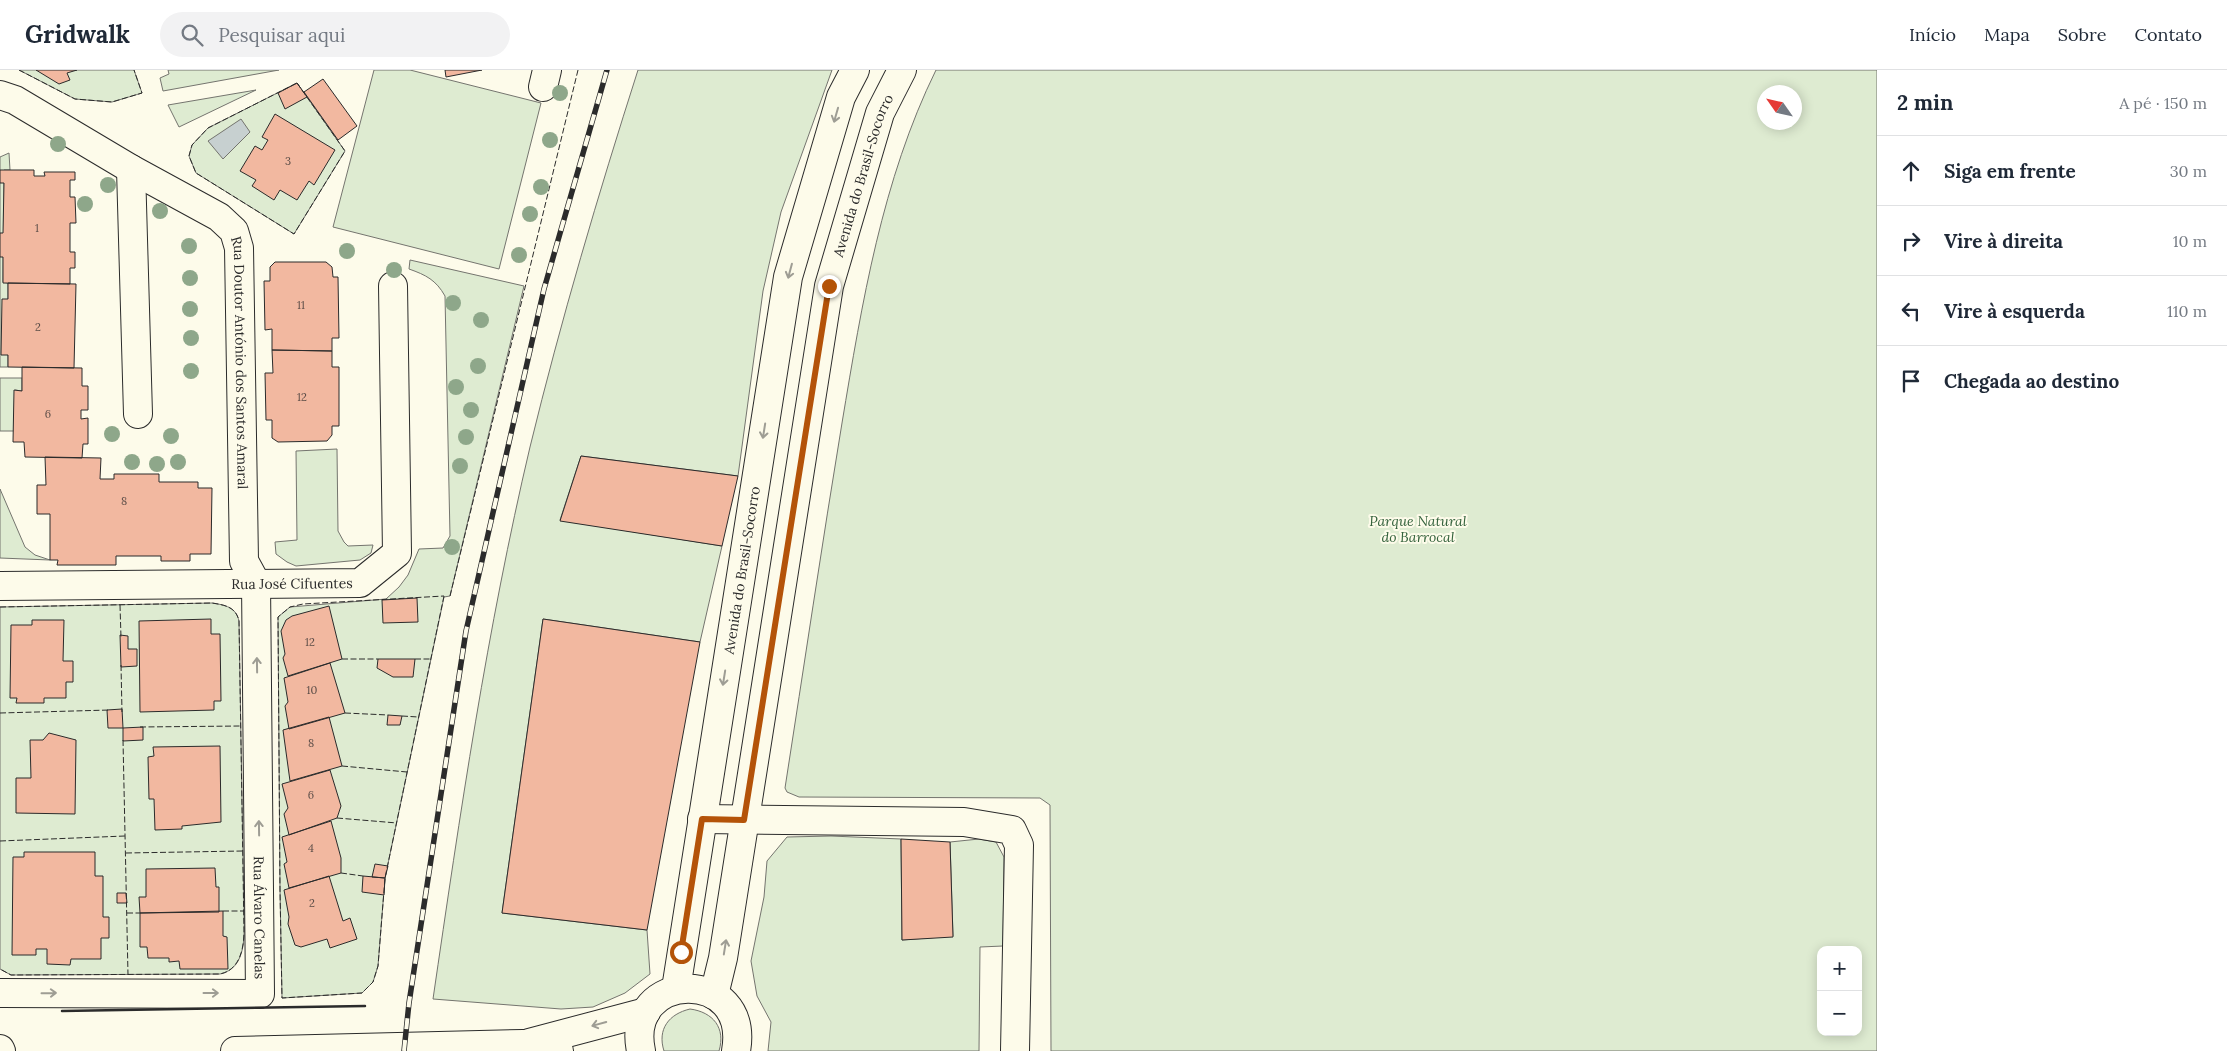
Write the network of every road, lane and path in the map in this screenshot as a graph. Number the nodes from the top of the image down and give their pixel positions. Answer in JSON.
{"nodes":[{"id":1,"x":855,"y":70,"type":"edge"},
{"id":2,"x":902,"y":70,"type":"edge"},
{"id":3,"x":0,"y":95,"type":"edge"},
{"id":4,"x":131,"y":169,"type":"junction"},
{"id":5,"x":393,"y":286,"type":"dead end"},
{"id":6,"x":138,"y":414,"type":"dead end"},
{"id":7,"x":256,"y":583,"type":"junction"},
{"id":8,"x":0,"y":586,"type":"edge"},
{"id":9,"x":702,"y":819,"type":"junction"},
{"id":10,"x":744,"y":820,"type":"junction"},
{"id":11,"x":676,"y":989,"type":"junction"},
{"id":12,"x":0,"y":993,"type":"edge"},
{"id":13,"x":714,"y":995,"type":"junction"},
{"id":14,"x":646,"y":1012,"type":"junction"},
{"id":15,"x":523,"y":1044,"type":"junction"},
{"id":16,"x":235,"y":1051,"type":"edge"},
{"id":17,"x":559,"y":1051,"type":"edge"},
{"id":18,"x":641,"y":1051,"type":"edge"},
{"id":19,"x":736,"y":1051,"type":"edge"},
{"id":20,"x":1015,"y":1051,"type":"edge"}],
"edges":[{"from":1,"to":9,"type":"street","name":"Avenida do Brasil-Socorro","one_way":true},
{"from":2,"to":10,"type":"street","name":"Avenida do Brasil-Socorro"},
{"from":3,"to":4,"type":"street","name":"Rua Doutor António dos Santos Amaral"},
{"from":4,"to":6,"type":"street"},
{"from":4,"to":7,"type":"street","name":"Rua Doutor António dos Santos Amaral"},
{"from":5,"to":7,"type":"street","name":"Rua José Cifuentes"},
{"from":7,"to":8,"type":"street","name":"Rua José Cifuentes"},
{"from":12,"to":7,"type":"street","name":"Rua Álvaro Canelas","one_way":true},
{"from":9,"to":10,"type":"street"},
{"from":9,"to":11,"type":"street","name":"Avenida do Brasil-Socorro"},
{"from":13,"to":10,"type":"street","name":"Avenida do Brasil-Socorro","one_way":true},
{"from":10,"to":20,"type":"street"},
{"from":11,"to":13,"type":"street"},
{"from":11,"to":14,"type":"street"},
{"from":13,"to":19,"type":"street"},
{"from":14,"to":15,"type":"street","one_way":true},
{"from":14,"to":18,"type":"street"},
{"from":15,"to":16,"type":"street"},
{"from":15,"to":17,"type":"street"}]}
